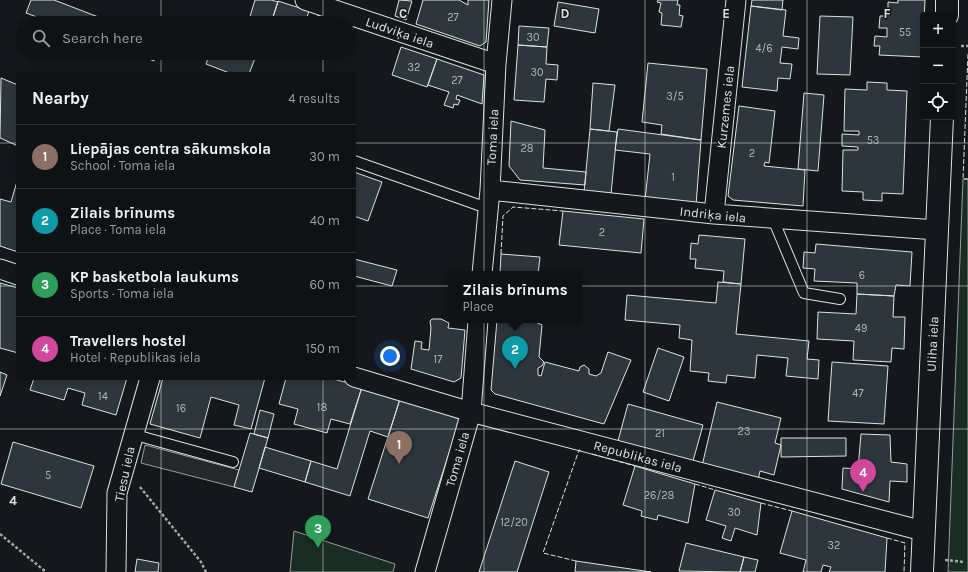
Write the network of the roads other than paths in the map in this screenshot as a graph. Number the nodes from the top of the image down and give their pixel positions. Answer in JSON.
{"nodes":[{"id":1,"x":306,"y":0,"type":"edge"},
{"id":2,"x":502,"y":0,"type":"edge"},
{"id":3,"x":736,"y":0,"type":"edge"},
{"id":4,"x":947,"y":0,"type":"edge"},
{"id":5,"x":947,"y":12,"type":"edge"},
{"id":6,"x":354,"y":16,"type":"edge"},
{"id":7,"x":356,"y":17,"type":"edge"},
{"id":8,"x":496,"y":64,"type":"junction"},
{"id":9,"x":942,"y":120,"type":"edge"},
{"id":10,"x":356,"y":163,"type":"edge"},
{"id":11,"x":488,"y":199,"type":"junction"},
{"id":12,"x":714,"y":214,"type":"junction"},
{"id":13,"x":773,"y":219,"type":"junction"},
{"id":14,"x":937,"y":230,"type":"junction"},
{"id":15,"x":0,"y":269,"type":"edge"},
{"id":16,"x":482,"y":271,"type":"edge"},
{"id":17,"x":16,"y":274,"type":"edge"},
{"id":18,"x":840,"y":299,"type":"dead end"},
{"id":19,"x":478,"y":323,"type":"edge"},
{"id":20,"x":356,"y":378,"type":"edge"},
{"id":21,"x":149,"y":380,"type":"edge"},
{"id":22,"x":471,"y":412,"type":"junction"},
{"id":23,"x":132,"y":434,"type":"junction"},
{"id":24,"x":233,"y":462,"type":"dead end"},
{"id":25,"x":923,"y":531,"type":"junction"},
{"id":26,"x":116,"y":572,"type":"edge"},
{"id":27,"x":425,"y":572,"type":"edge"},
{"id":28,"x":922,"y":572,"type":"edge"}],
"edges":[{"from":1,"to":6,"type":"street","name":"Ludviķa iela"},
{"from":2,"to":8,"type":"street","name":"Toma iela"},
{"from":3,"to":12,"type":"street","name":"Kurzemes iela"},
{"from":4,"to":5,"type":"main road"},
{"from":7,"to":8,"type":"street","name":"Ludviķa iela"},
{"from":8,"to":11,"type":"street","name":"Toma iela"},
{"from":9,"to":14,"type":"main road","name":"Uliha iela"},
{"from":10,"to":11,"type":"lane"},
{"from":11,"to":12,"type":"street","name":"Indriķa iela"},
{"from":11,"to":16,"type":"street","name":"Toma iela"},
{"from":12,"to":13,"type":"street","name":"Indriķa iela"},
{"from":13,"to":14,"type":"street","name":"Indriķa iela"},
{"from":13,"to":18,"type":"lane"},
{"from":14,"to":25,"type":"main road","name":"Uliha iela"},
{"from":15,"to":17,"type":"street"},
{"from":19,"to":22,"type":"street","name":"Toma iela"},
{"from":20,"to":22,"type":"street","name":"Republikas iela"},
{"from":21,"to":23,"type":"street","name":"Tiesu iela"},
{"from":22,"to":25,"type":"street","name":"Republikas iela"},
{"from":22,"to":27,"type":"street","name":"Toma iela"},
{"from":23,"to":24,"type":"lane"},
{"from":23,"to":26,"type":"street","name":"Tiesu iela"},
{"from":25,"to":28,"type":"main road","name":"Uliha iela"}]}
